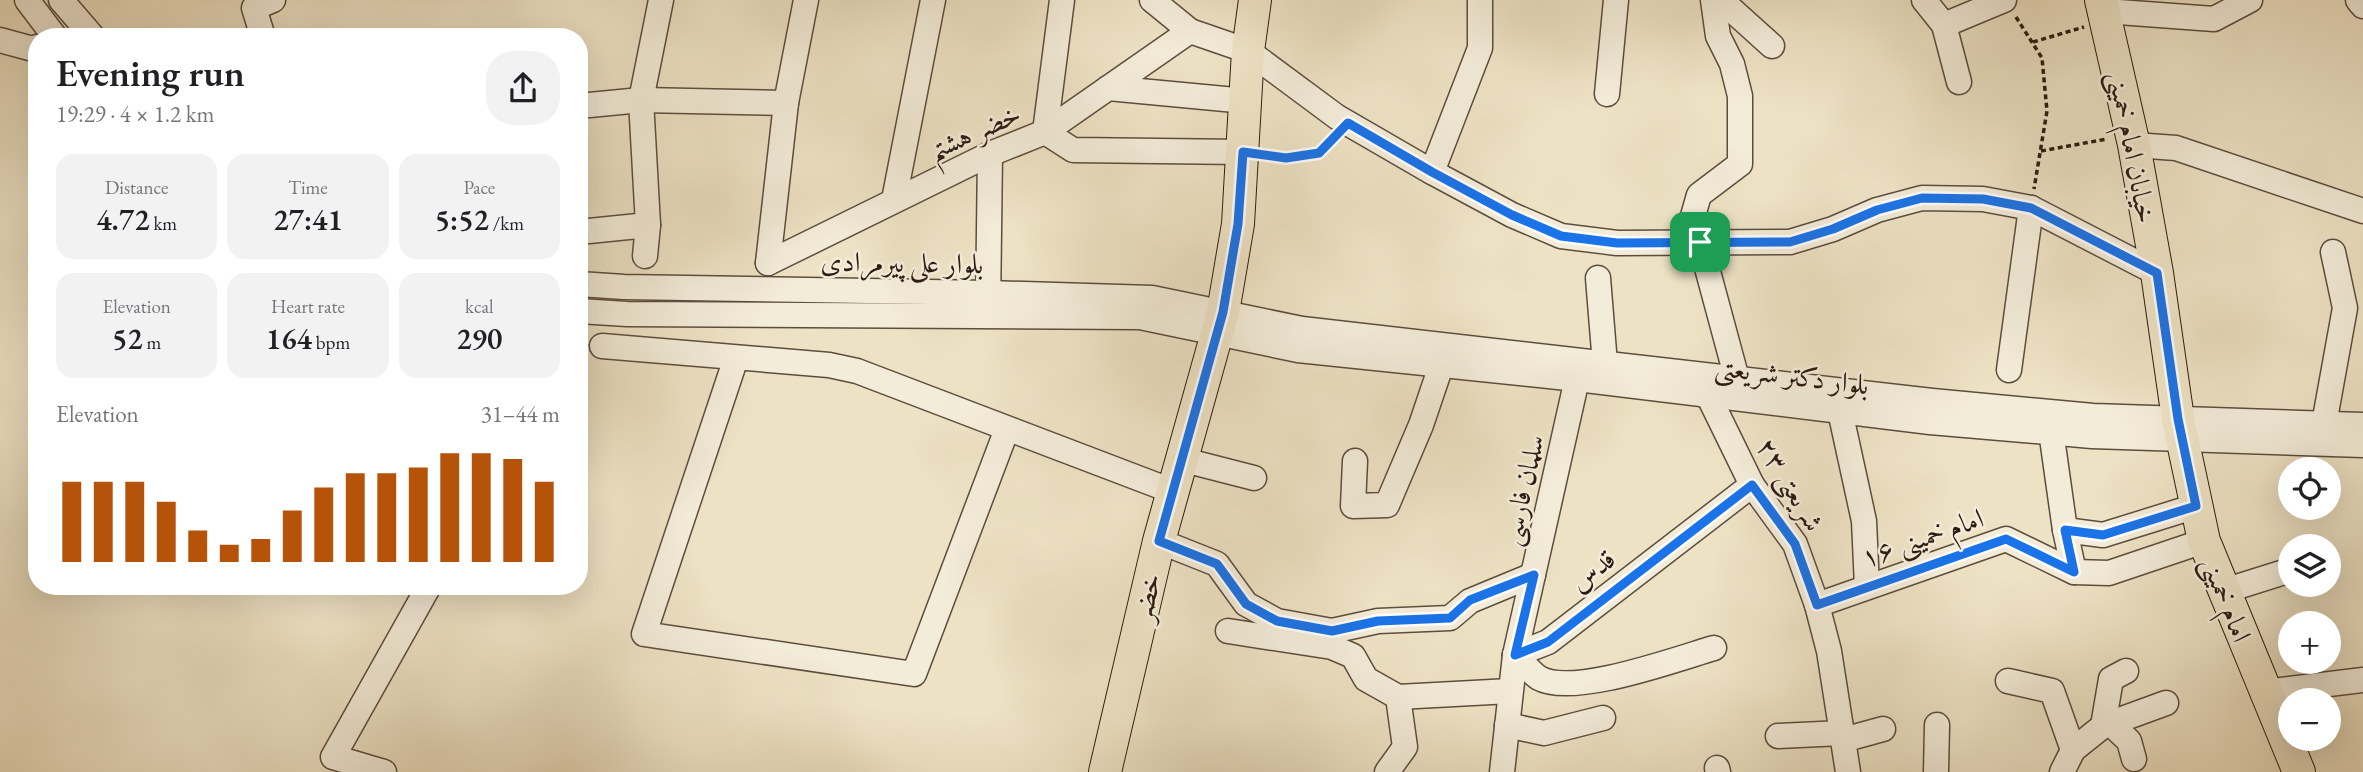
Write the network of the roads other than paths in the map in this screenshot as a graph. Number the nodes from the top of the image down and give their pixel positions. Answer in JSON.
{"nodes":[{"id":1,"x":27,"y":0,"type":"edge"},
{"id":2,"x":61,"y":0,"type":"edge"},
{"id":3,"x":273,"y":0,"type":"edge"},
{"id":4,"x":661,"y":0,"type":"edge"},
{"id":5,"x":806,"y":0,"type":"edge"},
{"id":6,"x":933,"y":0,"type":"edge"},
{"id":7,"x":1062,"y":0,"type":"edge"},
{"id":8,"x":1152,"y":0,"type":"edge"},
{"id":9,"x":1245,"y":0,"type":"edge"},
{"id":10,"x":1255,"y":0,"type":"edge"},
{"id":11,"x":1480,"y":0,"type":"edge"},
{"id":12,"x":1616,"y":0,"type":"edge"},
{"id":13,"x":1713,"y":0,"type":"edge"},
{"id":14,"x":1721,"y":0,"type":"edge"},
{"id":15,"x":1924,"y":0,"type":"edge"},
{"id":16,"x":2250,"y":0,"type":"edge"},
{"id":17,"x":2358,"y":0,"type":"edge"},
{"id":18,"x":2008,"y":5,"type":"edge"},
{"id":19,"x":2363,"y":6,"type":"edge"},
{"id":20,"x":2104,"y":11,"type":"edge"},
{"id":21,"x":1944,"y":25,"type":"junction"},
{"id":22,"x":44,"y":28,"type":"edge"},
{"id":23,"x":85,"y":28,"type":"edge"},
{"id":24,"x":260,"y":28,"type":"edge"},
{"id":25,"x":1190,"y":31,"type":"junction"},
{"id":26,"x":0,"y":40,"type":"edge"},
{"id":27,"x":1772,"y":46,"type":"dead end"},
{"id":28,"x":28,"y":48,"type":"edge"},
{"id":29,"x":1248,"y":51,"type":"junction"},
{"id":30,"x":1959,"y":82,"type":"dead end"},
{"id":31,"x":1108,"y":88,"type":"junction"},
{"id":32,"x":1608,"y":94,"type":"dead end"},
{"id":33,"x":641,"y":100,"type":"junction"},
{"id":34,"x":1246,"y":101,"type":"junction"},
{"id":35,"x":786,"y":103,"type":"junction"},
{"id":36,"x":588,"y":105,"type":"edge"},
{"id":37,"x":1045,"y":132,"type":"junction"},
{"id":38,"x":2133,"y":139,"type":"junction"},
{"id":39,"x":1243,"y":152,"type":"junction"},
{"id":40,"x":990,"y":155,"type":"junction"},
{"id":41,"x":1432,"y":172,"type":"junction"},
{"id":42,"x":894,"y":200,"type":"junction"},
{"id":43,"x":2031,"y":208,"type":"junction"},
{"id":44,"x":2363,"y":211,"type":"edge"},
{"id":45,"x":648,"y":225,"type":"junction"},
{"id":46,"x":588,"y":231,"type":"edge"},
{"id":47,"x":1700,"y":242,"type":"junction"},
{"id":48,"x":2333,"y":253,"type":"dead end"},
{"id":49,"x":645,"y":256,"type":"dead end"},
{"id":50,"x":2157,"y":273,"type":"junction"},
{"id":51,"x":1598,"y":278,"type":"dead end"},
{"id":52,"x":588,"y":285,"type":"edge"},
{"id":53,"x":988,"y":304,"type":"junction"},
{"id":54,"x":588,"y":312,"type":"edge"},
{"id":55,"x":1220,"y":322,"type":"junction"},
{"id":56,"x":1300,"y":340,"type":"junction"},
{"id":57,"x":602,"y":346,"type":"dead end"},
{"id":58,"x":736,"y":358,"type":"junction"},
{"id":59,"x":1605,"y":364,"type":"junction"},
{"id":60,"x":1441,"y":366,"type":"junction"},
{"id":61,"x":2008,"y":370,"type":"dead end"},
{"id":62,"x":1577,"y":379,"type":"junction"},
{"id":63,"x":1737,"y":379,"type":"junction"},
{"id":64,"x":1708,"y":395,"type":"junction"},
{"id":65,"x":1840,"y":411,"type":"junction"},
{"id":66,"x":2324,"y":424,"type":"junction"},
{"id":67,"x":2363,"y":425,"type":"edge"},
{"id":68,"x":2092,"y":426,"type":"junction"},
{"id":69,"x":1007,"y":429,"type":"junction"},
{"id":70,"x":2180,"y":429,"type":"junction"},
{"id":71,"x":2051,"y":431,"type":"junction"},
{"id":72,"x":2363,"y":445,"type":"edge"},
{"id":73,"x":1180,"y":459,"type":"junction"},
{"id":74,"x":1355,"y":461,"type":"dead end"},
{"id":75,"x":1254,"y":478,"type":"dead end"},
{"id":76,"x":1752,"y":485,"type":"junction"},
{"id":77,"x":1172,"y":491,"type":"junction"},
{"id":78,"x":2196,"y":506,"type":"junction"},
{"id":79,"x":2065,"y":530,"type":"junction"},
{"id":80,"x":1159,"y":541,"type":"junction"},
{"id":81,"x":2204,"y":541,"type":"junction"},
{"id":82,"x":2074,"y":572,"type":"junction"},
{"id":83,"x":2278,"y":574,"type":"edge"},
{"id":84,"x":1534,"y":575,"type":"junction"},
{"id":85,"x":1867,"y":587,"type":"junction"},
{"id":86,"x":2224,"y":591,"type":"junction"},
{"id":87,"x":424,"y":595,"type":"edge"},
{"id":88,"x":1817,"y":605,"type":"junction"},
{"id":89,"x":1228,"y":631,"type":"dead end"},
{"id":90,"x":1714,"y":648,"type":"dead end"},
{"id":91,"x":1515,"y":655,"type":"junction"},
{"id":92,"x":2126,"y":671,"type":"dead end"},
{"id":93,"x":2363,"y":680,"type":"edge"},
{"id":94,"x":2008,"y":681,"type":"dead end"},
{"id":95,"x":1510,"y":691,"type":"junction"},
{"id":96,"x":2264,"y":692,"type":"junction"},
{"id":97,"x":1398,"y":697,"type":"junction"},
{"id":98,"x":2166,"y":703,"type":"dead end"},
{"id":99,"x":1603,"y":718,"type":"dead end"},
{"id":100,"x":1507,"y":725,"type":"junction"},
{"id":101,"x":1937,"y":725,"type":"dead end"},
{"id":102,"x":2107,"y":725,"type":"junction"},
{"id":103,"x":1883,"y":729,"type":"dead end"},
{"id":104,"x":1778,"y":736,"type":"dead end"},
{"id":105,"x":1843,"y":737,"type":"junction"},
{"id":106,"x":2134,"y":759,"type":"dead end"},
{"id":107,"x":2067,"y":761,"type":"edge"},
{"id":108,"x":384,"y":772,"type":"edge"},
{"id":109,"x":1105,"y":772,"type":"edge"},
{"id":110,"x":1387,"y":772,"type":"edge"},
{"id":111,"x":1503,"y":772,"type":"edge"},
{"id":112,"x":1848,"y":772,"type":"edge"},
{"id":113,"x":1936,"y":772,"type":"edge"},
{"id":114,"x":2299,"y":772,"type":"edge"}],
"edges":[{"from":1,"to":22,"type":"street"},
{"from":2,"to":23,"type":"street"},
{"from":3,"to":24,"type":"street"},
{"from":4,"to":33,"type":"street"},
{"from":5,"to":35,"type":"street"},
{"from":6,"to":42,"type":"street"},
{"from":7,"to":37,"type":"street"},
{"from":8,"to":25,"type":"street"},
{"from":9,"to":29,"type":"main road","name":"خضر"},
{"from":10,"to":29,"type":"main road","name":"خضر"},
{"from":11,"to":41,"type":"street"},
{"from":12,"to":32,"type":"street"},
{"from":13,"to":47,"type":"street"},
{"from":14,"to":27,"type":"street"},
{"from":15,"to":21,"type":"street"},
{"from":16,"to":20,"type":"street"},
{"from":17,"to":19,"type":"street"},
{"from":18,"to":21,"type":"street"},
{"from":20,"to":38,"type":"main road","name":"خیابان امام خمینی"},
{"from":21,"to":30,"type":"street"},
{"from":25,"to":29,"type":"street"},
{"from":25,"to":31,"type":"street","name":"خضر هشتم"},
{"from":26,"to":28,"type":"street"},
{"from":29,"to":34,"type":"main road","name":"خضر"},
{"from":29,"to":41,"type":"street"},
{"from":31,"to":34,"type":"street"},
{"from":31,"to":37,"type":"street","name":"خضر هشتم"},
{"from":33,"to":35,"type":"street"},
{"from":33,"to":36,"type":"street"},
{"from":33,"to":45,"type":"street"},
{"from":34,"to":39,"type":"main road","name":"خضر"},
{"from":35,"to":42,"type":"street","name":"خضر هشتم"},
{"from":37,"to":39,"type":"street"},
{"from":37,"to":40,"type":"street","name":"خضر هشتم"},
{"from":38,"to":44,"type":"street"},
{"from":38,"to":50,"type":"main road","name":"خیابان امام خمینی"},
{"from":39,"to":55,"type":"main road","name":"خضر"},
{"from":40,"to":42,"type":"street","name":"خضر هشتم"},
{"from":40,"to":53,"type":"street"},
{"from":41,"to":47,"type":"street"},
{"from":43,"to":47,"type":"street"},
{"from":43,"to":50,"type":"street"},
{"from":43,"to":61,"type":"street"},
{"from":45,"to":46,"type":"street"},
{"from":45,"to":49,"type":"street"},
{"from":47,"to":63,"type":"street"},
{"from":48,"to":66,"type":"street"},
{"from":50,"to":70,"type":"main road","name":"خیابان امام خمینی"},
{"from":51,"to":59,"type":"street"},
{"from":52,"to":53,"type":"street","name":"بلوار علی پیرمرادی"},
{"from":53,"to":54,"type":"street","name":"بلوار علی پیرمرادی"},
{"from":53,"to":55,"type":"street","name":"بلوار علی پیرمرادی"},
{"from":55,"to":56,"type":"street","name":"بلوار دکتر شریعتی"},
{"from":55,"to":73,"type":"main road","name":"خضر"},
{"from":56,"to":59,"type":"street","name":"بلوار دکتر شریعتی"},
{"from":56,"to":60,"type":"street","name":"بلوار دکتر شریعتی"},
{"from":57,"to":58,"type":"street"},
{"from":58,"to":69,"type":"street"},
{"from":58,"to":69,"type":"street"},
{"from":59,"to":63,"type":"street","name":"بلوار دکتر شریعتی"},
{"from":60,"to":62,"type":"street","name":"بلوار دکتر شریعتی"},
{"from":60,"to":74,"type":"street"},
{"from":62,"to":64,"type":"street","name":"بلوار دکتر شریعتی"},
{"from":62,"to":84,"type":"street","name":"سلمان فارسی"},
{"from":63,"to":68,"type":"street","name":"بلوار دکتر شریعتی"},
{"from":64,"to":65,"type":"street","name":"بلوار دکتر شریعتی"},
{"from":64,"to":76,"type":"street","name":"شریعتی ۲۳"},
{"from":65,"to":71,"type":"street","name":"بلوار دکتر شریعتی"},
{"from":65,"to":85,"type":"street"},
{"from":66,"to":67,"type":"street","name":"بلوار دکتر شریعتی"},
{"from":66,"to":70,"type":"street","name":"بلوار دکتر شریعتی"},
{"from":68,"to":70,"type":"street","name":"بلوار دکتر شریعتی"},
{"from":68,"to":71,"type":"street","name":"بلوار دکتر شریعتی"},
{"from":69,"to":77,"type":"street"},
{"from":70,"to":72,"type":"street","name":"بلوار دکتر شریعتی"},
{"from":70,"to":78,"type":"main road","name":"امام خمینی"},
{"from":71,"to":79,"type":"street"},
{"from":73,"to":75,"type":"street"},
{"from":73,"to":77,"type":"main road","name":"خضر"},
{"from":76,"to":88,"type":"street","name":"شریعتی ۲۳"},
{"from":76,"to":91,"type":"street","name":"قدس"},
{"from":77,"to":80,"type":"main road","name":"خضر"},
{"from":78,"to":79,"type":"street"},
{"from":78,"to":81,"type":"main road","name":"امام خمینی"},
{"from":79,"to":82,"type":"street"},
{"from":80,"to":84,"type":"street"},
{"from":80,"to":109,"type":"main road","name":"خضر"},
{"from":81,"to":82,"type":"street","name":"امام خمینی ۱۶"},
{"from":81,"to":86,"type":"main road","name":"امام خمینی"},
{"from":82,"to":85,"type":"street","name":"امام خمینی ۱۶"},
{"from":83,"to":86,"type":"street"},
{"from":84,"to":91,"type":"street","name":"سلمان فارسی"},
{"from":85,"to":88,"type":"street","name":"امام خمینی ۱۶"},
{"from":86,"to":96,"type":"main road","name":"امام خمینی"},
{"from":87,"to":108,"type":"street"},
{"from":88,"to":105,"type":"street","name":"شریعتی ۲۳"},
{"from":89,"to":97,"type":"street"},
{"from":90,"to":91,"type":"street"},
{"from":91,"to":95,"type":"street"},
{"from":92,"to":102,"type":"street"},
{"from":93,"to":96,"type":"street"},
{"from":94,"to":107,"type":"street"},
{"from":95,"to":97,"type":"street"},
{"from":95,"to":100,"type":"street"},
{"from":96,"to":114,"type":"main road","name":"امام خمینی"},
{"from":97,"to":110,"type":"street"},
{"from":98,"to":102,"type":"street"},
{"from":99,"to":100,"type":"street"},
{"from":100,"to":111,"type":"street"},
{"from":101,"to":113,"type":"street"},
{"from":102,"to":106,"type":"street"},
{"from":102,"to":107,"type":"street"},
{"from":103,"to":105,"type":"street"},
{"from":104,"to":105,"type":"street"},
{"from":105,"to":112,"type":"street","name":"شریعتی ۲۳"}]}
